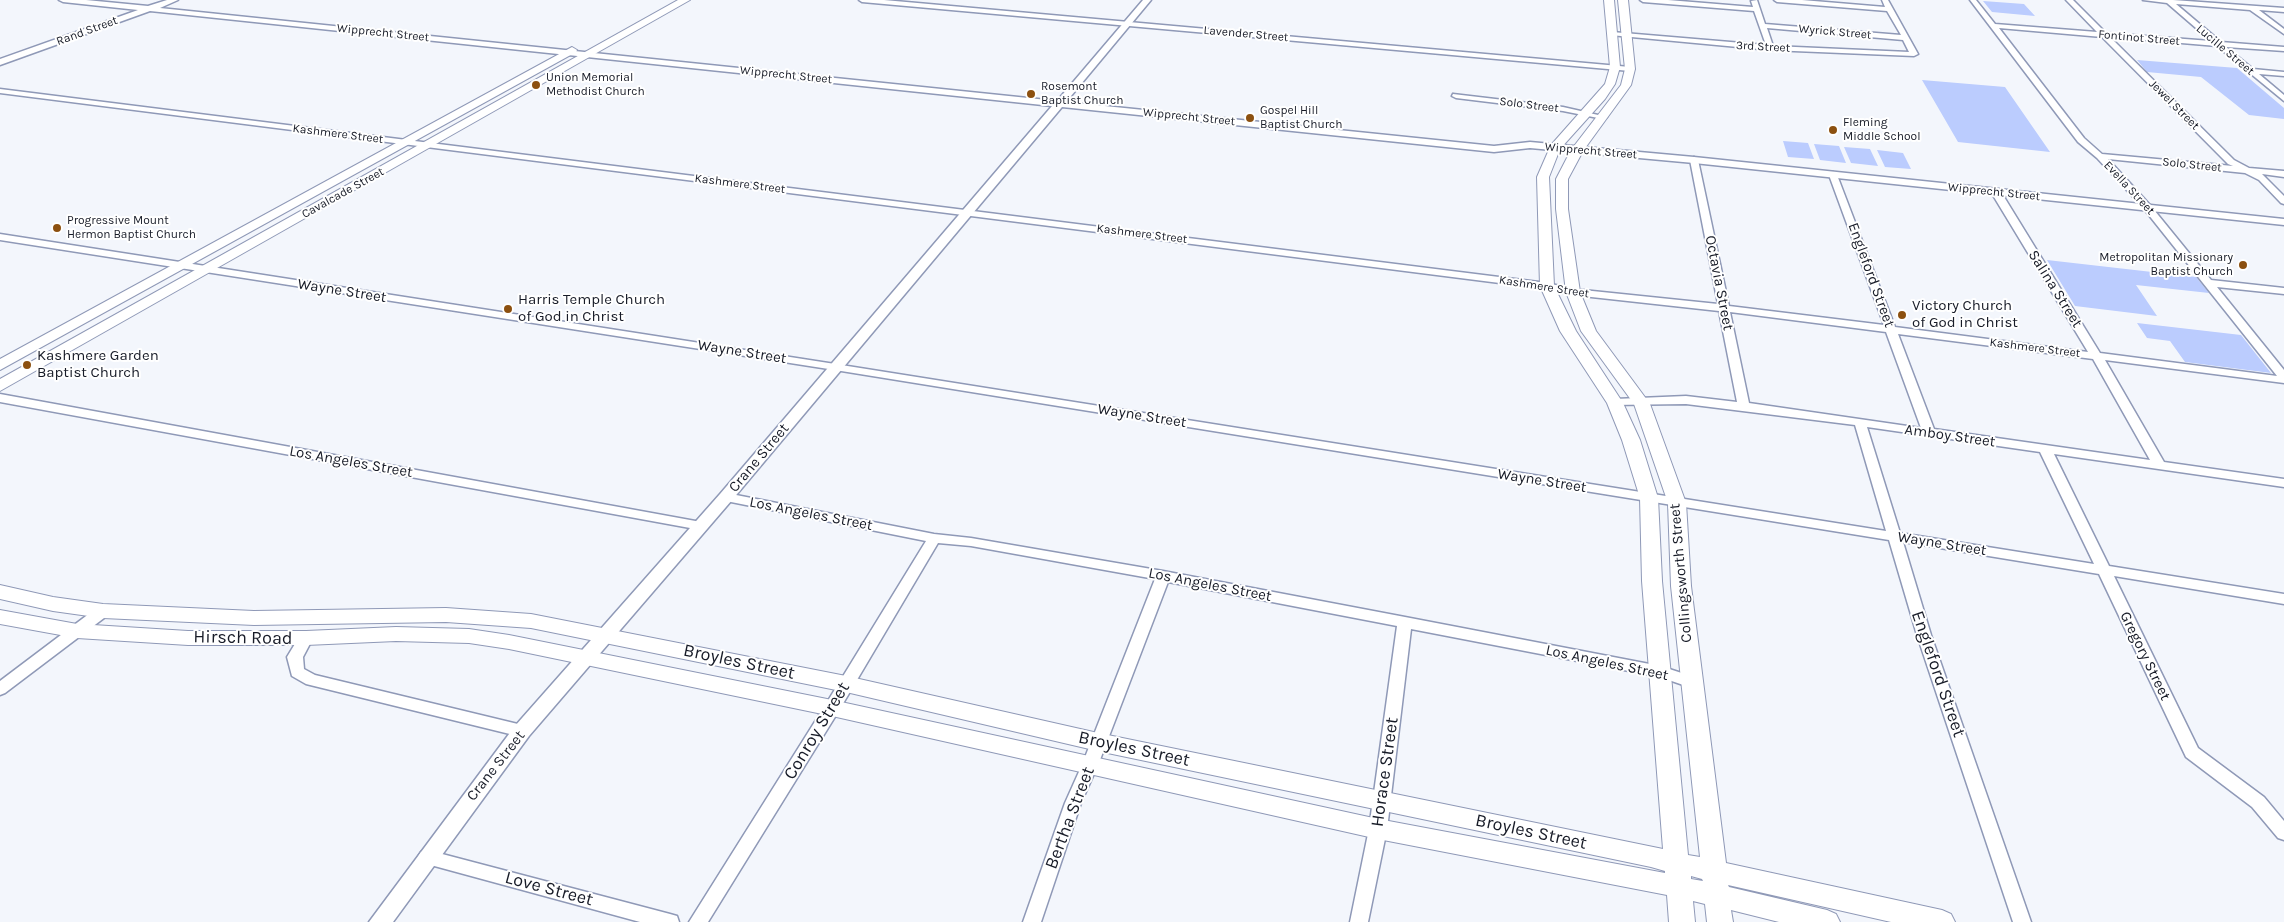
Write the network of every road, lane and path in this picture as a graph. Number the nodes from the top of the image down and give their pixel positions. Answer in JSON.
{"nodes":[{"id":1,"x":63,"y":0,"type":"edge"},
{"id":2,"x":174,"y":0,"type":"edge"},
{"id":3,"x":665,"y":0,"type":"edge"},
{"id":4,"x":685,"y":0,"type":"edge"},
{"id":5,"x":862,"y":0,"type":"edge"},
{"id":6,"x":1147,"y":0,"type":"edge"},
{"id":7,"x":1609,"y":0,"type":"edge"},
{"id":8,"x":1623,"y":0,"type":"edge"},
{"id":9,"x":1643,"y":0,"type":"edge"},
{"id":10,"x":1754,"y":0,"type":"edge"},
{"id":11,"x":1777,"y":0,"type":"edge"},
{"id":12,"x":1885,"y":0,"type":"edge"},
{"id":13,"x":1973,"y":0,"type":"edge"},
{"id":14,"x":2069,"y":0,"type":"edge"},
{"id":15,"x":2146,"y":0,"type":"edge"},
{"id":16,"x":2261,"y":0,"type":"edge"},
{"id":17,"x":2167,"y":1,"type":"edge"},
{"id":18,"x":2252,"y":8,"type":"junction"},
{"id":19,"x":150,"y":9,"type":"junction"},
{"id":20,"x":1756,"y":9,"type":"junction"},
{"id":21,"x":1890,"y":9,"type":"junction"},
{"id":22,"x":2273,"y":9,"type":"junction"},
{"id":23,"x":2284,"y":10,"type":"edge"},
{"id":24,"x":634,"y":17,"type":"junction"},
{"id":25,"x":652,"y":19,"type":"junction"},
{"id":26,"x":1127,"y":23,"type":"junction"},
{"id":27,"x":1762,"y":26,"type":"junction"},
{"id":28,"x":1993,"y":26,"type":"junction"},
{"id":29,"x":2284,"y":32,"type":"edge"},
{"id":30,"x":1612,"y":34,"type":"junction"},
{"id":31,"x":2103,"y":35,"type":"junction"},
{"id":32,"x":1627,"y":36,"type":"junction"},
{"id":33,"x":1907,"y":38,"type":"junction"},
{"id":34,"x":2218,"y":44,"type":"junction"},
{"id":35,"x":1770,"y":48,"type":"junction"},
{"id":36,"x":2284,"y":49,"type":"edge"},
{"id":37,"x":567,"y":53,"type":"junction"},
{"id":38,"x":588,"y":55,"type":"junction"},
{"id":39,"x":0,"y":62,"type":"edge"},
{"id":40,"x":1615,"y":67,"type":"junction"},
{"id":41,"x":1630,"y":69,"type":"junction"},
{"id":42,"x":2250,"y":72,"type":"junction"},
{"id":43,"x":2284,"y":74,"type":"edge"},
{"id":44,"x":0,"y":91,"type":"edge"},
{"id":45,"x":491,"y":94,"type":"junction"},
{"id":46,"x":1456,"y":96,"type":"dead end"},
{"id":47,"x":513,"y":97,"type":"junction"},
{"id":48,"x":2284,"y":99,"type":"edge"},
{"id":49,"x":1059,"y":103,"type":"junction"},
{"id":50,"x":1587,"y":113,"type":"junction"},
{"id":51,"x":1603,"y":117,"type":"junction"},
{"id":52,"x":403,"y":142,"type":"junction"},
{"id":53,"x":428,"y":145,"type":"junction"},
{"id":54,"x":1555,"y":148,"type":"junction"},
{"id":55,"x":1577,"y":150,"type":"junction"},
{"id":56,"x":2100,"y":156,"type":"junction"},
{"id":57,"x":1694,"y":160,"type":"junction"},
{"id":58,"x":2250,"y":171,"type":"junction"},
{"id":59,"x":2284,"y":174,"type":"edge"},
{"id":60,"x":1833,"y":175,"type":"junction"},
{"id":61,"x":1996,"y":192,"type":"junction"},
{"id":62,"x":299,"y":200,"type":"junction"},
{"id":63,"x":2284,"y":201,"type":"edge"},
{"id":64,"x":326,"y":203,"type":"junction"},
{"id":65,"x":2147,"y":206,"type":"junction"},
{"id":66,"x":967,"y":212,"type":"junction"},
{"id":67,"x":2284,"y":222,"type":"edge"},
{"id":68,"x":0,"y":237,"type":"edge"},
{"id":69,"x":181,"y":266,"type":"junction"},
{"id":70,"x":207,"y":270,"type":"junction"},
{"id":71,"x":2209,"y":283,"type":"junction"},
{"id":72,"x":1547,"y":286,"type":"junction"},
{"id":73,"x":2284,"y":291,"type":"edge"},
{"id":74,"x":1573,"y":292,"type":"junction"},
{"id":75,"x":1723,"y":308,"type":"junction"},
{"id":76,"x":1891,"y":330,"type":"junction"},
{"id":77,"x":2096,"y":355,"type":"junction"},
{"id":78,"x":0,"y":365,"type":"edge"},
{"id":79,"x":835,"y":367,"type":"junction"},
{"id":80,"x":2284,"y":378,"type":"edge"},
{"id":81,"x":0,"y":386,"type":"edge"},
{"id":82,"x":0,"y":398,"type":"edge"},
{"id":83,"x":1616,"y":403,"type":"junction"},
{"id":84,"x":1642,"y":404,"type":"junction"},
{"id":85,"x":1744,"y":406,"type":"junction"},
{"id":86,"x":1860,"y":424,"type":"junction"},
{"id":87,"x":1929,"y":432,"type":"junction"},
{"id":88,"x":2045,"y":449,"type":"junction"},
{"id":89,"x":2159,"y":465,"type":"junction"},
{"id":90,"x":2284,"y":483,"type":"edge"},
{"id":91,"x":726,"y":497,"type":"junction"},
{"id":92,"x":1649,"y":498,"type":"junction"},
{"id":93,"x":1677,"y":503,"type":"junction"},
{"id":94,"x":701,"y":526,"type":"junction"},
{"id":95,"x":1893,"y":536,"type":"junction"},
{"id":96,"x":934,"y":538,"type":"junction"},
{"id":97,"x":2103,"y":570,"type":"junction"},
{"id":98,"x":1163,"y":576,"type":"junction"},
{"id":99,"x":0,"y":592,"type":"edge"},
{"id":100,"x":2284,"y":599,"type":"edge"},
{"id":101,"x":103,"y":612,"type":"junction"},
{"id":102,"x":0,"y":617,"type":"edge"},
{"id":103,"x":322,"y":617,"type":"joint"},
{"id":104,"x":1404,"y":622,"type":"junction"},
{"id":105,"x":78,"y":631,"type":"junction"},
{"id":106,"x":608,"y":635,"type":"junction"},
{"id":107,"x":306,"y":638,"type":"junction"},
{"id":108,"x":589,"y":657,"type":"junction"},
{"id":109,"x":1660,"y":672,"type":"junction"},
{"id":110,"x":1692,"y":682,"type":"junction"},
{"id":111,"x":846,"y":684,"type":"junction"},
{"id":112,"x":0,"y":688,"type":"edge"},
{"id":113,"x":832,"y":708,"type":"junction"},
{"id":114,"x":522,"y":731,"type":"junction"},
{"id":115,"x":1098,"y":742,"type":"junction"},
{"id":116,"x":1090,"y":765,"type":"junction"},
{"id":117,"x":1382,"y":801,"type":"junction"},
{"id":118,"x":1378,"y":829,"type":"junction"},
{"id":119,"x":2284,"y":833,"type":"edge"},
{"id":120,"x":427,"y":857,"type":"junction"},
{"id":121,"x":1679,"y":875,"type":"junction"},
{"id":122,"x":1717,"y":884,"type":"junction"},
{"id":123,"x":380,"y":922,"type":"edge"},
{"id":124,"x":670,"y":922,"type":"edge"},
{"id":125,"x":698,"y":922,"type":"edge"},
{"id":126,"x":1032,"y":922,"type":"edge"},
{"id":127,"x":1359,"y":922,"type":"edge"},
{"id":128,"x":1682,"y":922,"type":"edge"},
{"id":129,"x":1720,"y":922,"type":"edge"},
{"id":130,"x":1827,"y":922,"type":"edge"},
{"id":131,"x":1942,"y":922,"type":"edge"},
{"id":132,"x":2022,"y":922,"type":"edge"}],
"edges":[{"from":1,"to":19,"type":"street","name":"Wipprecht Street"},
{"from":2,"to":19,"type":"street","name":"Rand Street"},
{"from":3,"to":24,"type":"main road","name":"Cavalcade Street"},
{"from":4,"to":25,"type":"main road","name":"Cavalcade Street"},
{"from":5,"to":26,"type":"street","name":"Lavender Street"},
{"from":6,"to":26,"type":"street","name":"Crane Street"},
{"from":7,"to":30,"type":"main road","name":"Collingsworth Street"},
{"from":8,"to":32,"type":"main road","name":"Collingsworth Street"},
{"from":9,"to":20,"type":"street"},
{"from":10,"to":20,"type":"street"},
{"from":11,"to":21,"type":"street"},
{"from":12,"to":21,"type":"street"},
{"from":13,"to":28,"type":"street","name":"Evella Street"},
{"from":14,"to":31,"type":"street","name":"Jewel Street"},
{"from":15,"to":17,"type":"street"},
{"from":16,"to":22,"type":"street"},
{"from":17,"to":18,"type":"street"},
{"from":17,"to":34,"type":"street","name":"Lucille Street"},
{"from":18,"to":22,"type":"street"},
{"from":18,"to":29,"type":"street"},
{"from":19,"to":37,"type":"street","name":"Wipprecht Street"},
{"from":19,"to":39,"type":"street","name":"Rand Street"},
{"from":20,"to":27,"type":"street"},
{"from":21,"to":33,"type":"street"},
{"from":22,"to":23,"type":"street"},
{"from":24,"to":25,"type":"main road"},
{"from":24,"to":37,"type":"main road","name":"Cavalcade Street"},
{"from":25,"to":38,"type":"main road","name":"Cavalcade Street"},
{"from":26,"to":40,"type":"street","name":"Lavender Street"},
{"from":26,"to":49,"type":"street","name":"Crane Street"},
{"from":27,"to":33,"type":"street","name":"Wyrick Street"},
{"from":27,"to":35,"type":"street"},
{"from":28,"to":31,"type":"street","name":"Fontinot Street"},
{"from":28,"to":56,"type":"street","name":"Evella Street"},
{"from":30,"to":32,"type":"street","name":"3rd Street"},
{"from":30,"to":40,"type":"main road","name":"Collingsworth Street"},
{"from":31,"to":34,"type":"street","name":"Fontinot Street"},
{"from":31,"to":58,"type":"street","name":"Jewel Street"},
{"from":32,"to":35,"type":"street","name":"3rd Street"},
{"from":32,"to":41,"type":"main road","name":"Collingsworth Street"},
{"from":33,"to":35,"type":"street","name":"3rd Street"},
{"from":34,"to":36,"type":"street","name":"Fontinot Street"},
{"from":34,"to":42,"type":"street","name":"Lucille Street"},
{"from":37,"to":38,"type":"street","name":"Wipprecht Street"},
{"from":37,"to":45,"type":"main road","name":"Cavalcade Street"},
{"from":38,"to":47,"type":"main road","name":"Cavalcade Street"},
{"from":38,"to":49,"type":"street","name":"Wipprecht Street"},
{"from":40,"to":41,"type":"street","name":"Lavender Street"},
{"from":40,"to":50,"type":"main road","name":"Collingsworth Street"},
{"from":41,"to":51,"type":"main road","name":"Collingsworth Street"},
{"from":42,"to":43,"type":"street"},
{"from":42,"to":48,"type":"street","name":"Lucille Street"},
{"from":44,"to":52,"type":"street","name":"Kashmere Street"},
{"from":45,"to":47,"type":"main road"},
{"from":45,"to":52,"type":"main road","name":"Cavalcade Street"},
{"from":46,"to":50,"type":"street","name":"Solo Street"},
{"from":47,"to":53,"type":"main road","name":"Cavalcade Street"},
{"from":49,"to":54,"type":"street","name":"Wipprecht Street"},
{"from":49,"to":66,"type":"street","name":"Crane Street"},
{"from":50,"to":51,"type":"street","name":"Solo Street"},
{"from":50,"to":54,"type":"main road","name":"Collingsworth Street"},
{"from":51,"to":55,"type":"main road","name":"Collingsworth Street"},
{"from":52,"to":53,"type":"street","name":"Kashmere Street"},
{"from":52,"to":62,"type":"main road","name":"Cavalcade Street"},
{"from":53,"to":64,"type":"main road","name":"Cavalcade Street"},
{"from":53,"to":66,"type":"street","name":"Kashmere Street"},
{"from":54,"to":55,"type":"street","name":"Wipprecht Street"},
{"from":54,"to":72,"type":"main road","name":"Collingsworth Street"},
{"from":55,"to":57,"type":"street","name":"Wipprecht Street"},
{"from":55,"to":74,"type":"main road","name":"Collingsworth Street"},
{"from":56,"to":58,"type":"street","name":"Solo Street"},
{"from":56,"to":65,"type":"street","name":"Evella Street"},
{"from":57,"to":60,"type":"street","name":"Wipprecht Street"},
{"from":57,"to":75,"type":"street","name":"Octavia Street"},
{"from":58,"to":59,"type":"street","name":"Solo Street"},
{"from":58,"to":63,"type":"street","name":"Jewel Street"},
{"from":60,"to":61,"type":"street","name":"Wipprecht Street"},
{"from":60,"to":76,"type":"street","name":"Engleford Street"},
{"from":61,"to":65,"type":"street","name":"Wipprecht Street"},
{"from":61,"to":77,"type":"street","name":"Salina Street"},
{"from":62,"to":64,"type":"main road"},
{"from":62,"to":69,"type":"main road","name":"Cavalcade Street"},
{"from":64,"to":70,"type":"main road","name":"Cavalcade Street"},
{"from":65,"to":67,"type":"street","name":"Wipprecht Street"},
{"from":65,"to":71,"type":"street","name":"Evella Street"},
{"from":66,"to":72,"type":"street","name":"Kashmere Street"},
{"from":66,"to":79,"type":"street","name":"Crane Street"},
{"from":68,"to":69,"type":"street","name":"Wayne Street"},
{"from":69,"to":70,"type":"street","name":"Wayne Street"},
{"from":69,"to":78,"type":"main road","name":"Cavalcade Street"},
{"from":70,"to":79,"type":"street","name":"Wayne Street"},
{"from":70,"to":81,"type":"main road","name":"Cavalcade Street"},
{"from":71,"to":73,"type":"street"},
{"from":71,"to":80,"type":"street","name":"Evella Street"},
{"from":72,"to":74,"type":"street","name":"Kashmere Street"},
{"from":72,"to":83,"type":"main road","name":"Collingsworth Street"},
{"from":74,"to":75,"type":"street","name":"Kashmere Street"},
{"from":74,"to":84,"type":"main road","name":"Collingsworth Street"},
{"from":75,"to":76,"type":"street","name":"Kashmere Street"},
{"from":75,"to":85,"type":"street","name":"Octavia Street"},
{"from":76,"to":77,"type":"street","name":"Kashmere Street"},
{"from":76,"to":87,"type":"street","name":"Engleford Street"},
{"from":77,"to":80,"type":"street","name":"Kashmere Street"},
{"from":77,"to":89,"type":"street","name":"Salina Street"},
{"from":79,"to":91,"type":"street","name":"Crane Street"},
{"from":79,"to":92,"type":"street","name":"Wayne Street"},
{"from":82,"to":94,"type":"street","name":"Los Angeles Street"},
{"from":83,"to":84,"type":"street","name":"Amboy Street"},
{"from":83,"to":92,"type":"main road","name":"Collingsworth Street"},
{"from":84,"to":85,"type":"street","name":"Amboy Street"},
{"from":84,"to":93,"type":"main road","name":"Collingsworth Street"},
{"from":85,"to":86,"type":"street","name":"Amboy Street"},
{"from":86,"to":87,"type":"street","name":"Amboy Street"},
{"from":86,"to":95,"type":"street","name":"Engleford Street"},
{"from":87,"to":88,"type":"street","name":"Amboy Street"},
{"from":88,"to":89,"type":"street","name":"Amboy Street"},
{"from":88,"to":97,"type":"street","name":"Gregory Street"},
{"from":89,"to":90,"type":"street","name":"Amboy Street"},
{"from":91,"to":94,"type":"street","name":"Crane Street"},
{"from":91,"to":96,"type":"street","name":"Los Angeles Street"},
{"from":92,"to":93,"type":"street","name":"Wayne Street"},
{"from":92,"to":109,"type":"main road","name":"Collingsworth Street"},
{"from":93,"to":95,"type":"street","name":"Wayne Street"},
{"from":93,"to":110,"type":"main road","name":"Collingsworth Street"},
{"from":94,"to":106,"type":"street","name":"Crane Street"},
{"from":95,"to":97,"type":"street","name":"Wayne Street"},
{"from":95,"to":132,"type":"street","name":"Engleford Street"},
{"from":96,"to":98,"type":"street","name":"Los Angeles Street"},
{"from":96,"to":111,"type":"street","name":"Conroy Street"},
{"from":97,"to":100,"type":"street","name":"Wayne Street"},
{"from":97,"to":119,"type":"street","name":"Gregory Street"},
{"from":98,"to":104,"type":"street","name":"Los Angeles Street"},
{"from":98,"to":115,"type":"street","name":"Bertha Street"},
{"from":99,"to":101,"type":"main road","name":"Hirsch Road"},
{"from":101,"to":103,"type":"main road","name":"Hirsch Road"},
{"from":101,"to":105,"type":"street"},
{"from":102,"to":105,"type":"main road","name":"Hirsch Road"},
{"from":103,"to":106,"type":"main road","name":"Broyles Street"},
{"from":104,"to":109,"type":"street","name":"Los Angeles Street"},
{"from":104,"to":117,"type":"street","name":"Horace Street"},
{"from":105,"to":107,"type":"main road","name":"Hirsch Road"},
{"from":105,"to":112,"type":"street"},
{"from":106,"to":108,"type":"street","name":"Crane Street"},
{"from":106,"to":111,"type":"main road","name":"Broyles Street"},
{"from":107,"to":108,"type":"main road","name":"Broyles Street"},
{"from":107,"to":114,"type":"street","name":"Hirsch Road"},
{"from":108,"to":113,"type":"main road","name":"Broyles Street"},
{"from":108,"to":114,"type":"street","name":"Crane Street"},
{"from":109,"to":110,"type":"street","name":"Los Angeles Street"},
{"from":109,"to":121,"type":"main road","name":"Collingsworth Street"},
{"from":110,"to":122,"type":"main road","name":"Collingsworth Street"},
{"from":111,"to":113,"type":"street","name":"Conroy Street"},
{"from":111,"to":115,"type":"main road","name":"Broyles Street"},
{"from":113,"to":116,"type":"main road","name":"Broyles Street"},
{"from":113,"to":125,"type":"street","name":"Conroy Street"},
{"from":114,"to":120,"type":"street","name":"Crane Street"},
{"from":115,"to":116,"type":"street","name":"Bertha Street"},
{"from":115,"to":117,"type":"main road","name":"Broyles Street"},
{"from":116,"to":118,"type":"main road","name":"Broyles Street"},
{"from":116,"to":126,"type":"street","name":"Bertha Street"},
{"from":117,"to":118,"type":"street","name":"Horace Street"},
{"from":117,"to":121,"type":"main road","name":"Broyles Street"},
{"from":118,"to":121,"type":"main road","name":"Broyles Street"},
{"from":118,"to":127,"type":"street","name":"Horace Street"},
{"from":120,"to":123,"type":"street","name":"Crane Street"},
{"from":120,"to":124,"type":"street","name":"Love Street"},
{"from":121,"to":122,"type":"main road","name":"Broyles Street"},
{"from":121,"to":128,"type":"main road","name":"Collingsworth Street"},
{"from":122,"to":129,"type":"main road","name":"Collingsworth Street"},
{"from":122,"to":130,"type":"main road","name":"Broyles Street"},
{"from":122,"to":131,"type":"main road","name":"Broyles Street"}]}
